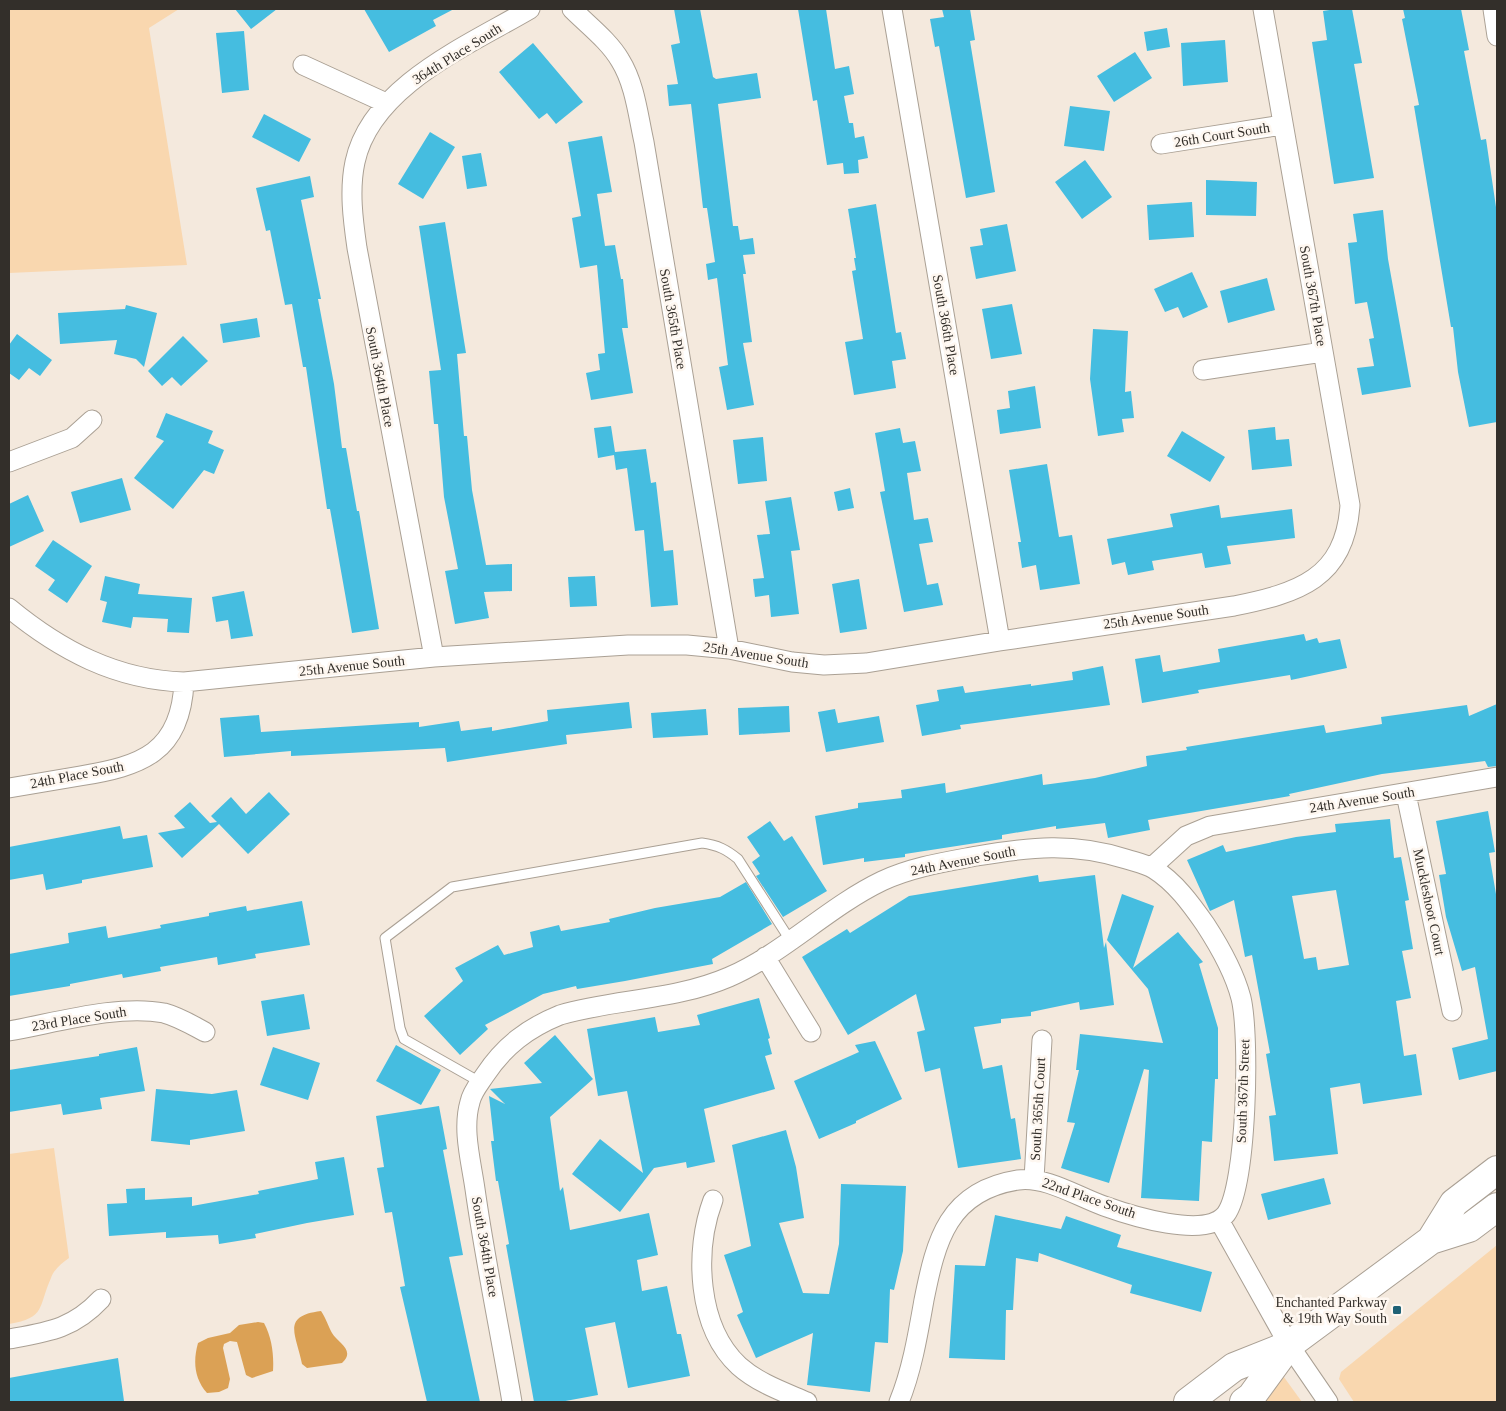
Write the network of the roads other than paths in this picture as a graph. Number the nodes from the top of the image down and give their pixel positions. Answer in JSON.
{"nodes":[{"id":1,"x":530,"y":9,"type":"edge"},
{"id":2,"x":572,"y":9,"type":"edge"},
{"id":3,"x":892,"y":9,"type":"edge"},
{"id":4,"x":1263,"y":9,"type":"edge"},
{"id":5,"x":1493,"y":9,"type":"edge"},
{"id":6,"x":1497,"y":36,"type":"edge"},
{"id":7,"x":303,"y":65,"type":"dead end"},
{"id":8,"x":386,"y":103,"type":"junction"},
{"id":9,"x":1282,"y":125,"type":"junction"},
{"id":10,"x":1161,"y":144,"type":"dead end"},
{"id":11,"x":1323,"y":352,"type":"junction"},
{"id":12,"x":1203,"y":370,"type":"dead end"},
{"id":13,"x":92,"y":420,"type":"dead end"},
{"id":14,"x":9,"y":462,"type":"edge"},
{"id":15,"x":1319,"y":576,"type":"joint"},
{"id":16,"x":9,"y":608,"type":"edge"},
{"id":17,"x":1000,"y":640,"type":"junction"},
{"id":18,"x":729,"y":649,"type":"junction"},
{"id":19,"x":434,"y":657,"type":"junction"},
{"id":20,"x":184,"y":682,"type":"junction"},
{"id":21,"x":1497,"y":777,"type":"edge"},
{"id":22,"x":9,"y":788,"type":"edge"},
{"id":23,"x":1406,"y":794,"type":"junction"},
{"id":24,"x":1152,"y":868,"type":"junction"},
{"id":25,"x":790,"y":940,"type":"junction"},
{"id":26,"x":765,"y":957,"type":"junction"},
{"id":27,"x":1452,"y":1010,"type":"dead end"},
{"id":28,"x":9,"y":1031,"type":"edge"},
{"id":29,"x":206,"y":1032,"type":"dead end"},
{"id":30,"x":811,"y":1032,"type":"dead end"},
{"id":31,"x":1042,"y":1040,"type":"dead end"},
{"id":32,"x":477,"y":1087,"type":"junction"},
{"id":33,"x":1497,"y":1170,"type":"edge"},
{"id":34,"x":1034,"y":1179,"type":"junction"},
{"id":35,"x":713,"y":1200,"type":"dead end"},
{"id":36,"x":1497,"y":1207,"type":"edge"},
{"id":37,"x":1219,"y":1220,"type":"junction"},
{"id":38,"x":1431,"y":1240,"type":"junction"},
{"id":39,"x":101,"y":1298,"type":"dead end"},
{"id":40,"x":9,"y":1339,"type":"edge"},
{"id":41,"x":1290,"y":1345,"type":"junction"},
{"id":42,"x":512,"y":1402,"type":"edge"},
{"id":43,"x":807,"y":1402,"type":"edge"},
{"id":44,"x":899,"y":1402,"type":"edge"},
{"id":45,"x":1188,"y":1402,"type":"edge"},
{"id":46,"x":1244,"y":1402,"type":"edge"},
{"id":47,"x":1328,"y":1402,"type":"edge"}],
"edges":[{"from":1,"to":8,"type":"street","name":"364th Place South"},
{"from":2,"to":18,"type":"street","name":"South 365th Place"},
{"from":3,"to":17,"type":"street","name":"South 366th Place"},
{"from":4,"to":9,"type":"street","name":"South 367th Place"},
{"from":5,"to":6,"type":"street"},
{"from":7,"to":8,"type":"street"},
{"from":8,"to":19,"type":"street","name":"South 364th Place"},
{"from":9,"to":10,"type":"street","name":"26th Court South"},
{"from":9,"to":11,"type":"street","name":"South 367th Place"},
{"from":11,"to":12,"type":"street"},
{"from":11,"to":15,"type":"street","name":"South 367th Place"},
{"from":13,"to":14,"type":"street"},
{"from":15,"to":17,"type":"street","name":"25th Avenue South"},
{"from":16,"to":20,"type":"street","name":"25th Avenue South"},
{"from":17,"to":18,"type":"street","name":"25th Avenue South"},
{"from":18,"to":19,"type":"street","name":"25th Avenue South"},
{"from":19,"to":20,"type":"street","name":"25th Avenue South"},
{"from":20,"to":22,"type":"street","name":"24th Place South"},
{"from":21,"to":23,"type":"street","name":"24th Avenue South"},
{"from":23,"to":24,"type":"street","name":"24th Avenue South"},
{"from":23,"to":27,"type":"street","name":"Muckleshoot Court"},
{"from":24,"to":25,"type":"street","name":"24th Avenue South"},
{"from":24,"to":37,"type":"street","name":"South 367th Street"},
{"from":25,"to":26,"type":"street","name":"24th Avenue South"},
{"from":25,"to":32,"type":"lane"},
{"from":26,"to":30,"type":"street"},
{"from":26,"to":32,"type":"street","name":"24th Avenue South"},
{"from":28,"to":29,"type":"street","name":"23rd Place South"},
{"from":31,"to":34,"type":"street","name":"South 365th Court"},
{"from":32,"to":42,"type":"street","name":"South 364th Place"},
{"from":33,"to":38,"type":"main road"},
{"from":34,"to":37,"type":"street","name":"22nd Place South"},
{"from":34,"to":44,"type":"street","name":"22nd Place South"},
{"from":35,"to":43,"type":"street"},
{"from":36,"to":38,"type":"main road"},
{"from":37,"to":41,"type":"street"},
{"from":38,"to":41,"type":"main road"},
{"from":39,"to":40,"type":"street"},
{"from":41,"to":45,"type":"main road"},
{"from":41,"to":46,"type":"main road"},
{"from":41,"to":47,"type":"street"}]}
